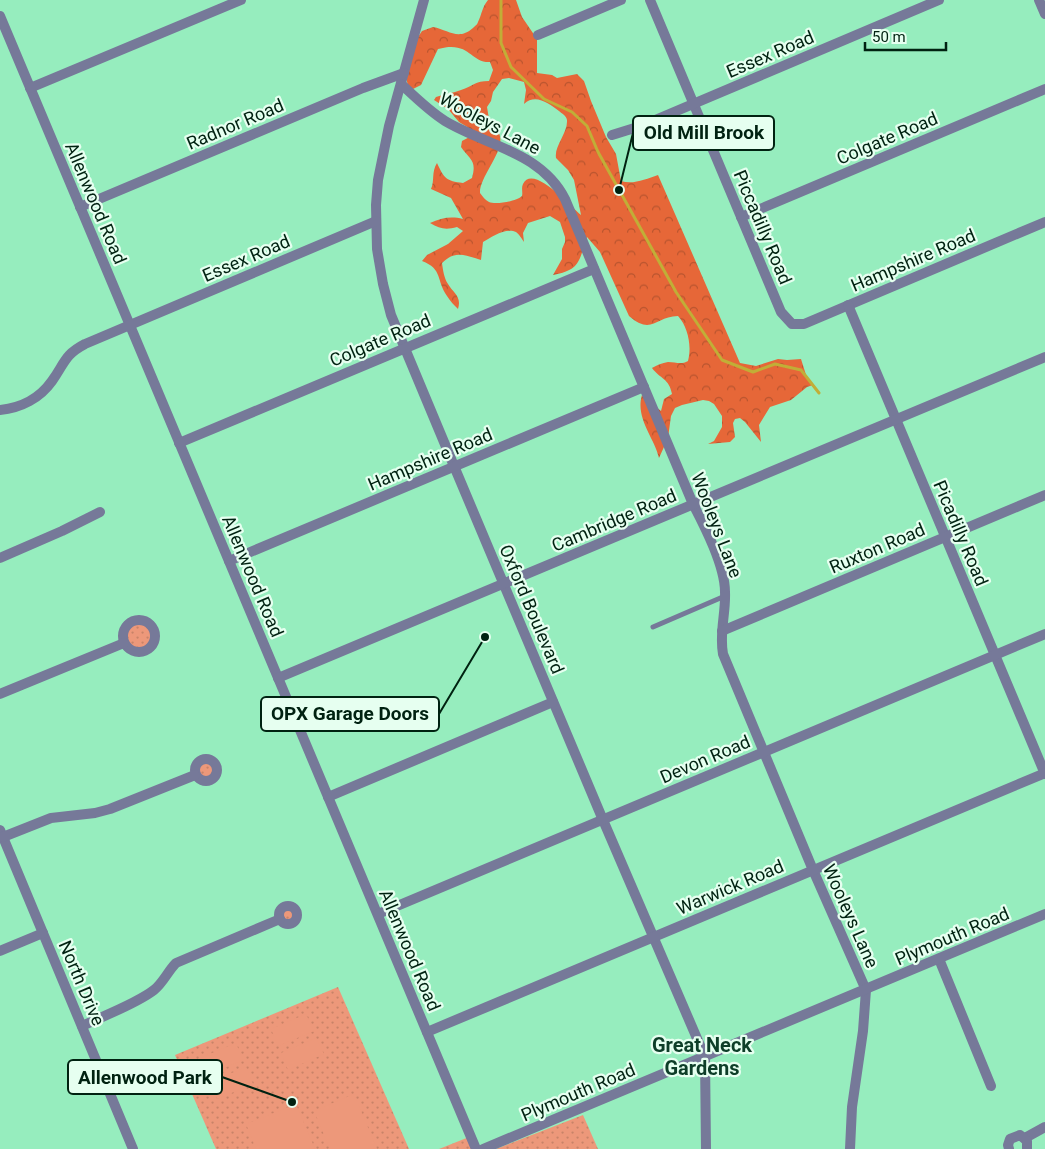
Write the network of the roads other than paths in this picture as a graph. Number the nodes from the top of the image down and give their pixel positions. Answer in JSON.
{"nodes":[{"id":1,"x":241,"y":0,"type":"edge"},
{"id":2,"x":424,"y":0,"type":"edge"},
{"id":3,"x":621,"y":0,"type":"edge"},
{"id":4,"x":650,"y":0,"type":"edge"},
{"id":5,"x":939,"y":0,"type":"edge"},
{"id":6,"x":1039,"y":0,"type":"edge"},
{"id":7,"x":1045,"y":14,"type":"edge"},
{"id":8,"x":0,"y":16,"type":"edge"},
{"id":9,"x":538,"y":35,"type":"dead end"},
{"id":10,"x":404,"y":73,"type":"junction"},
{"id":11,"x":400,"y":84,"type":"junction"},
{"id":12,"x":30,"y":88,"type":"junction"},
{"id":13,"x":1045,"y":89,"type":"edge"},
{"id":14,"x":693,"y":104,"type":"junction"},
{"id":15,"x":612,"y":135,"type":"dead end"},
{"id":16,"x":80,"y":207,"type":"junction"},
{"id":17,"x":741,"y":217,"type":"junction"},
{"id":18,"x":376,"y":221,"type":"junction"},
{"id":19,"x":1045,"y":222,"type":"edge"},
{"id":20,"x":594,"y":269,"type":"junction"},
{"id":21,"x":848,"y":305,"type":"junction"},
{"id":22,"x":792,"y":324,"type":"joint"},
{"id":23,"x":130,"y":325,"type":"junction"},
{"id":24,"x":405,"y":348,"type":"junction"},
{"id":25,"x":1045,"y":356,"type":"edge"},
{"id":26,"x":644,"y":386,"type":"junction"},
{"id":27,"x":0,"y":410,"type":"edge"},
{"id":28,"x":896,"y":419,"type":"junction"},
{"id":29,"x":179,"y":443,"type":"junction"},
{"id":30,"x":454,"y":466,"type":"junction"},
{"id":31,"x":1045,"y":495,"type":"edge"},
{"id":32,"x":693,"y":504,"type":"junction"},
{"id":33,"x":100,"y":512,"type":"dead end"},
{"id":34,"x":945,"y":537,"type":"junction"},
{"id":35,"x":0,"y":558,"type":"edge"},
{"id":36,"x":229,"y":561,"type":"junction"},
{"id":37,"x":504,"y":584,"type":"junction"},
{"id":38,"x":726,"y":596,"type":"junction"},
{"id":39,"x":654,"y":627,"type":"dead end"},
{"id":40,"x":722,"y":631,"type":"junction"},
{"id":41,"x":1045,"y":634,"type":"edge"},
{"id":42,"x":124,"y":643,"type":"dead end"},
{"id":43,"x":995,"y":655,"type":"junction"},
{"id":44,"x":278,"y":678,"type":"junction"},
{"id":45,"x":0,"y":694,"type":"edge"},
{"id":46,"x":553,"y":702,"type":"junction"},
{"id":47,"x":764,"y":752,"type":"junction"},
{"id":48,"x":1045,"y":773,"type":"edge"},
{"id":49,"x":195,"y":775,"type":"dead end"},
{"id":50,"x":328,"y":797,"type":"junction"},
{"id":51,"x":603,"y":820,"type":"junction"},
{"id":52,"x":1,"y":834,"type":"edge"},
{"id":53,"x":813,"y":870,"type":"junction"},
{"id":54,"x":378,"y":914,"type":"junction"},
{"id":55,"x":1045,"y":914,"type":"edge"},
{"id":56,"x":280,"y":919,"type":"dead end"},
{"id":57,"x":43,"y":933,"type":"junction"},
{"id":58,"x":653,"y":937,"type":"junction"},
{"id":59,"x":0,"y":951,"type":"edge"},
{"id":60,"x":939,"y":959,"type":"junction"},
{"id":61,"x":866,"y":990,"type":"junction"},
{"id":62,"x":82,"y":1026,"type":"junction"},
{"id":63,"x":427,"y":1032,"type":"junction"},
{"id":64,"x":705,"y":1057,"type":"junction"},
{"id":65,"x":991,"y":1086,"type":"dead end"},
{"id":66,"x":1045,"y":1127,"type":"edge"},
{"id":67,"x":1025,"y":1138,"type":"junction"},
{"id":68,"x":133,"y":1149,"type":"edge"},
{"id":69,"x":476,"y":1149,"type":"edge"},
{"id":70,"x":483,"y":1149,"type":"edge"},
{"id":71,"x":706,"y":1149,"type":"edge"},
{"id":72,"x":850,"y":1149,"type":"edge"},
{"id":73,"x":1009,"y":1149,"type":"edge"},
{"id":74,"x":1027,"y":1149,"type":"edge"}],
"edges":[{"from":1,"to":12,"type":"street"},
{"from":2,"to":10,"type":"street"},
{"from":3,"to":9,"type":"street"},
{"from":4,"to":14,"type":"street","name":"Piccadilly Road"},
{"from":5,"to":14,"type":"street","name":"Essex Road"},
{"from":6,"to":7,"type":"street"},
{"from":8,"to":12,"type":"street","name":"Allenwood Road"},
{"from":10,"to":11,"type":"street","name":"Oxford Boulevard"},
{"from":10,"to":16,"type":"street","name":"Radnor Road"},
{"from":11,"to":18,"type":"street","name":"Oxford Boulevard"},
{"from":11,"to":20,"type":"street","name":"Wooleys Lane"},
{"from":12,"to":16,"type":"street","name":"Allenwood Road"},
{"from":13,"to":17,"type":"street","name":"Colgate Road"},
{"from":14,"to":15,"type":"street","name":"Essex Road"},
{"from":14,"to":17,"type":"street","name":"Piccadilly Road"},
{"from":16,"to":23,"type":"street","name":"Allenwood Road"},
{"from":17,"to":22,"type":"street","name":"Piccadilly Road"},
{"from":18,"to":23,"type":"street","name":"Essex Road"},
{"from":18,"to":24,"type":"street","name":"Oxford Boulevard"},
{"from":19,"to":21,"type":"street","name":"Hampshire Road"},
{"from":20,"to":24,"type":"street","name":"Colgate Road"},
{"from":20,"to":26,"type":"street","name":"Wooleys Lane"},
{"from":21,"to":22,"type":"street","name":"Hampshire Road"},
{"from":21,"to":28,"type":"street","name":"Picadilly Road"},
{"from":23,"to":27,"type":"street","name":"Essex Road"},
{"from":23,"to":29,"type":"street","name":"Allenwood Road"},
{"from":24,"to":29,"type":"street","name":"Colgate Road"},
{"from":24,"to":30,"type":"street","name":"Oxford Boulevard"},
{"from":25,"to":28,"type":"street","name":"Cambridge Road"},
{"from":26,"to":30,"type":"street","name":"Hampshire Road"},
{"from":26,"to":32,"type":"street","name":"Wooleys Lane"},
{"from":28,"to":32,"type":"street","name":"Cambridge Road"},
{"from":28,"to":34,"type":"street","name":"Picadilly Road"},
{"from":29,"to":36,"type":"street","name":"Allenwood Road"},
{"from":30,"to":36,"type":"street","name":"Hampshire Road"},
{"from":30,"to":37,"type":"street","name":"Oxford Boulevard"},
{"from":31,"to":34,"type":"street","name":"Ruxton Road"},
{"from":32,"to":37,"type":"street","name":"Cambridge Road"},
{"from":32,"to":38,"type":"street","name":"Wooleys Lane"},
{"from":33,"to":35,"type":"street"},
{"from":34,"to":40,"type":"street","name":"Ruxton Road"},
{"from":34,"to":43,"type":"street","name":"Picadilly Road"},
{"from":36,"to":44,"type":"street","name":"Allenwood Road"},
{"from":37,"to":44,"type":"street","name":"Cambridge Road"},
{"from":37,"to":46,"type":"street","name":"Oxford Boulevard"},
{"from":38,"to":39,"type":"lane"},
{"from":38,"to":40,"type":"street","name":"Wooleys Lane"},
{"from":40,"to":47,"type":"street","name":"Wooleys Lane"},
{"from":41,"to":43,"type":"street","name":"Devon Road"},
{"from":42,"to":45,"type":"street"},
{"from":43,"to":47,"type":"street","name":"Devon Road"},
{"from":43,"to":48,"type":"street","name":"Picadilly Road"},
{"from":44,"to":50,"type":"street","name":"Allenwood Road"},
{"from":46,"to":50,"type":"street"},
{"from":46,"to":51,"type":"street","name":"Oxford Boulevard"},
{"from":47,"to":51,"type":"street","name":"Devon Road"},
{"from":47,"to":53,"type":"street","name":"Wooleys Lane"},
{"from":48,"to":53,"type":"street","name":"Warwick Road"},
{"from":49,"to":52,"type":"street"},
{"from":50,"to":54,"type":"street","name":"Allenwood Road"},
{"from":51,"to":54,"type":"street","name":"Devon Road"},
{"from":51,"to":58,"type":"street","name":"Oxford Boulevard"},
{"from":52,"to":57,"type":"street","name":"North Drive"},
{"from":53,"to":58,"type":"street","name":"Warwick Road"},
{"from":53,"to":61,"type":"street","name":"Wooleys Lane"},
{"from":54,"to":63,"type":"street","name":"Allenwood Road"},
{"from":55,"to":60,"type":"street","name":"Plymouth Road"},
{"from":56,"to":62,"type":"street"},
{"from":57,"to":59,"type":"street"},
{"from":57,"to":62,"type":"street","name":"North Drive"},
{"from":58,"to":63,"type":"street","name":"Warwick Road"},
{"from":58,"to":64,"type":"street","name":"Oxford Boulevard"},
{"from":60,"to":61,"type":"street","name":"Plymouth Road"},
{"from":60,"to":65,"type":"street"},
{"from":61,"to":64,"type":"street","name":"Plymouth Road"},
{"from":61,"to":72,"type":"street","name":"Wooleys Lane"},
{"from":62,"to":68,"type":"street","name":"North Drive"},
{"from":63,"to":69,"type":"street","name":"Allenwood Road"},
{"from":64,"to":70,"type":"street","name":"Plymouth Road"},
{"from":64,"to":71,"type":"street","name":"Oxford Boulevard"},
{"from":66,"to":67,"type":"street"},
{"from":67,"to":73,"type":"street"},
{"from":67,"to":74,"type":"street"}]}
